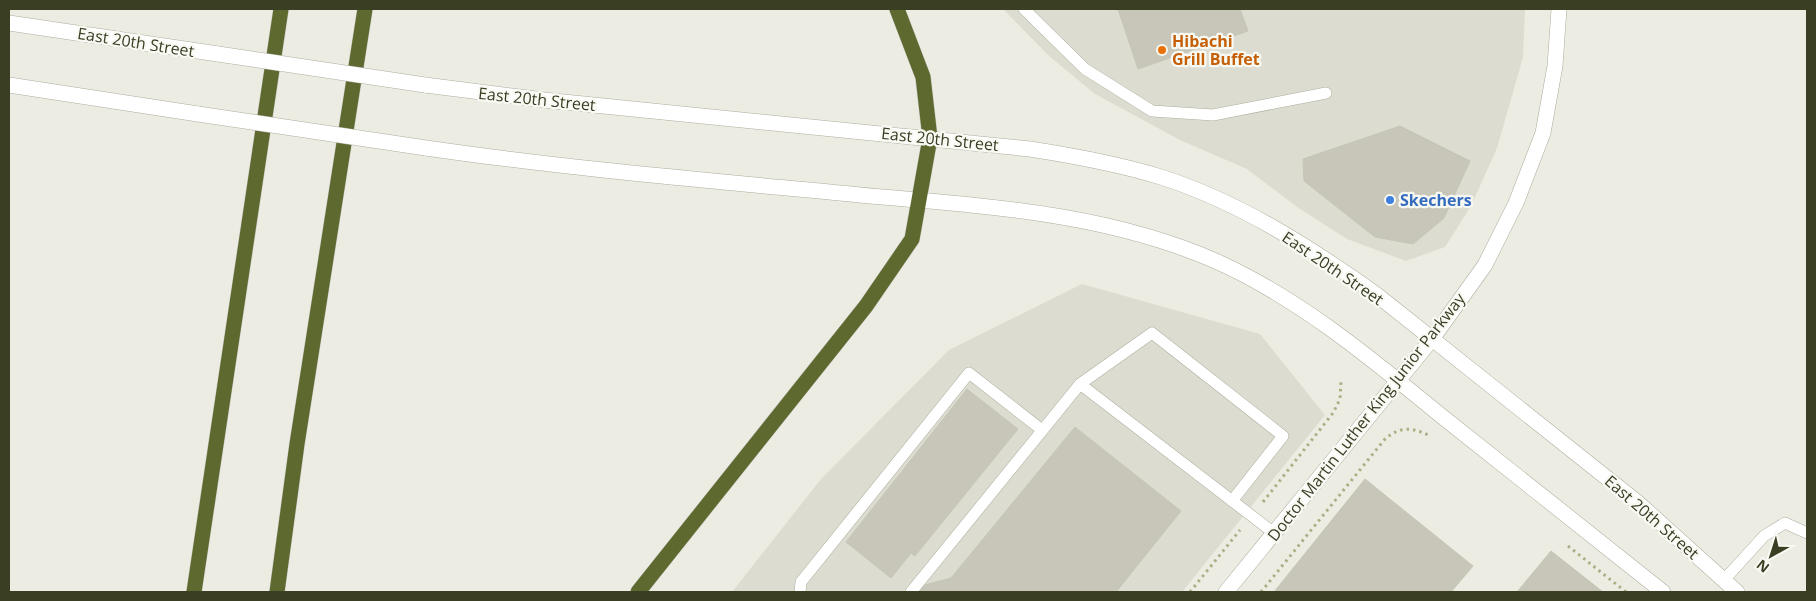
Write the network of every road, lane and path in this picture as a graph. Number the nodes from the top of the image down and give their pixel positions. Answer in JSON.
{"nodes":[{"id":1,"x":281,"y":9,"type":"edge"},
{"id":2,"x":365,"y":9,"type":"edge"},
{"id":3,"x":897,"y":9,"type":"edge"},
{"id":4,"x":1024,"y":9,"type":"edge"},
{"id":5,"x":1559,"y":9,"type":"edge"},
{"id":6,"x":9,"y":22,"type":"edge"},
{"id":7,"x":9,"y":86,"type":"edge"},
{"id":8,"x":1326,"y":93,"type":"dead end"},
{"id":9,"x":930,"y":138,"type":"junction"},
{"id":10,"x":919,"y":200,"type":"junction"},
{"id":11,"x":1432,"y":339,"type":"junction"},
{"id":12,"x":1341,"y":381,"type":"dead end"},
{"id":13,"x":1398,"y":381,"type":"junction"},
{"id":14,"x":1080,"y":384,"type":"junction"},
{"id":15,"x":1042,"y":430,"type":"junction"},
{"id":16,"x":1434,"y":439,"type":"dead end"},
{"id":17,"x":1232,"y":501,"type":"junction"},
{"id":18,"x":1251,"y":516,"type":"junction"},
{"id":19,"x":1274,"y":533,"type":"junction"},
{"id":20,"x":1807,"y":534,"type":"edge"},
{"id":21,"x":1562,"y":541,"type":"dead end"},
{"id":22,"x":1724,"y":580,"type":"junction"},
{"id":23,"x":194,"y":592,"type":"edge"},
{"id":24,"x":276,"y":592,"type":"edge"},
{"id":25,"x":638,"y":592,"type":"edge"},
{"id":26,"x":800,"y":592,"type":"edge"},
{"id":27,"x":911,"y":592,"type":"edge"},
{"id":28,"x":1190,"y":592,"type":"edge"},
{"id":29,"x":1226,"y":592,"type":"edge"},
{"id":30,"x":1261,"y":592,"type":"edge"},
{"id":31,"x":1626,"y":592,"type":"edge"},
{"id":32,"x":1663,"y":592,"type":"edge"},
{"id":33,"x":1738,"y":592,"type":"edge"}],
"edges":[{"from":1,"to":23,"type":"highway"},
{"from":2,"to":24,"type":"highway"},
{"from":3,"to":9,"type":"highway"},
{"from":4,"to":8,"type":"lane"},
{"from":5,"to":11,"type":"street","name":"Doctor Martin Luther King Junior Parkway"},
{"from":6,"to":9,"type":"street","name":"East 20th Street","bridge":true},
{"from":7,"to":10,"type":"street","bridge":true},
{"from":9,"to":10,"type":"highway"},
{"from":9,"to":11,"type":"street","name":"East 20th Street"},
{"from":10,"to":13,"type":"street"},
{"from":10,"to":25,"type":"highway"},
{"from":11,"to":13,"type":"street","name":"Doctor Martin Luther King Junior Parkway"},
{"from":11,"to":22,"type":"street","name":"East 20th Street"},
{"from":12,"to":18,"type":"path"},
{"from":13,"to":19,"type":"street","name":"Doctor Martin Luther King Junior Parkway"},
{"from":13,"to":32,"type":"street"},
{"from":14,"to":15,"type":"lane"},
{"from":14,"to":17,"type":"lane"},
{"from":14,"to":17,"type":"lane"},
{"from":15,"to":26,"type":"lane"},
{"from":15,"to":27,"type":"lane"},
{"from":16,"to":30,"type":"path"},
{"from":17,"to":18,"type":"lane"},
{"from":18,"to":19,"type":"lane"},
{"from":18,"to":28,"type":"path"},
{"from":19,"to":29,"type":"street","name":"Doctor Martin Luther King Junior Parkway"},
{"from":20,"to":22,"type":"lane"},
{"from":21,"to":31,"type":"path"},
{"from":22,"to":33,"type":"street","name":"East 20th Street"}]}
